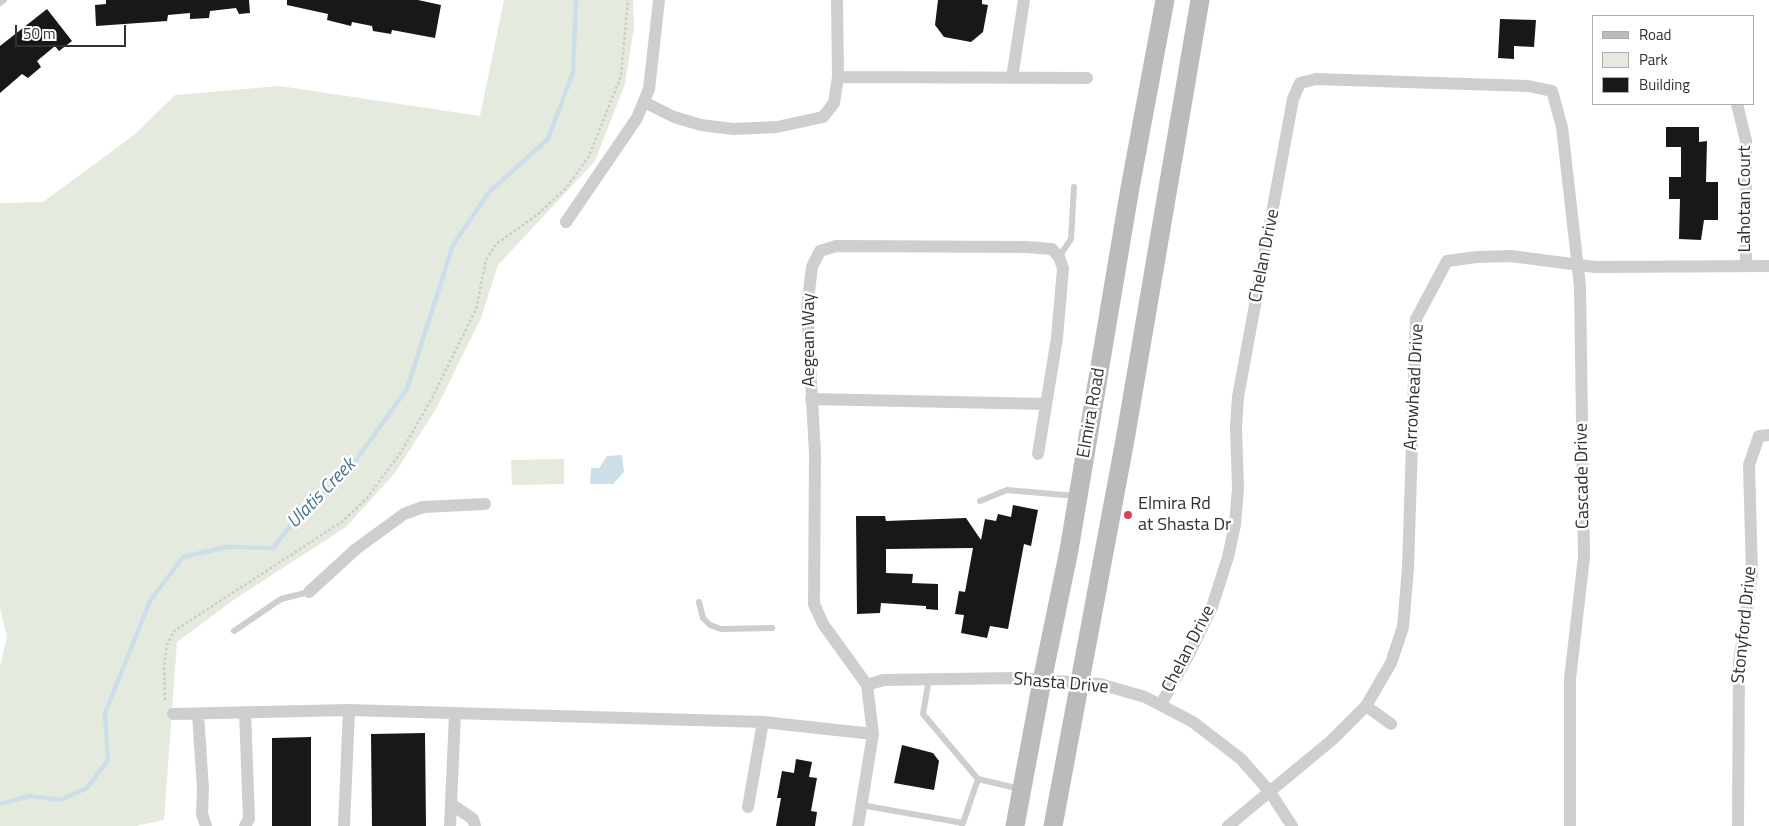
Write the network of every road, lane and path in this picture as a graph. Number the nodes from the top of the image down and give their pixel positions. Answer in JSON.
{"nodes":[{"id":1,"x":4,"y":0,"type":"edge"},
{"id":2,"x":628,"y":0,"type":"edge"},
{"id":3,"x":658,"y":0,"type":"edge"},
{"id":4,"x":837,"y":0,"type":"edge"},
{"id":5,"x":1024,"y":0,"type":"edge"},
{"id":6,"x":1165,"y":0,"type":"edge"},
{"id":7,"x":1200,"y":0,"type":"edge"},
{"id":8,"x":0,"y":4,"type":"edge"},
{"id":9,"x":838,"y":77,"type":"junction"},
{"id":10,"x":1012,"y":78,"type":"junction"},
{"id":11,"x":1087,"y":78,"type":"dead end"},
{"id":12,"x":644,"y":102,"type":"junction"},
{"id":13,"x":1737,"y":105,"type":"edge"},
{"id":14,"x":1562,"y":127,"type":"joint"},
{"id":15,"x":1074,"y":186,"type":"dead end"},
{"id":16,"x":566,"y":222,"type":"dead end"},
{"id":17,"x":1060,"y":257,"type":"junction"},
{"id":18,"x":1577,"y":266,"type":"junction"},
{"id":19,"x":1746,"y":266,"type":"junction"},
{"id":20,"x":1769,"y":266,"type":"edge"},
{"id":21,"x":811,"y":400,"type":"junction"},
{"id":22,"x":1046,"y":404,"type":"junction"},
{"id":23,"x":1769,"y":436,"type":"edge"},
{"id":24,"x":1038,"y":454,"type":"dead end"},
{"id":25,"x":1078,"y":496,"type":"junction"},
{"id":26,"x":980,"y":502,"type":"dead end"},
{"id":27,"x":485,"y":504,"type":"dead end"},
{"id":28,"x":309,"y":592,"type":"joint"},
{"id":29,"x":698,"y":602,"type":"dead end"},
{"id":30,"x":772,"y":628,"type":"dead end"},
{"id":31,"x":234,"y":631,"type":"dead end"},
{"id":32,"x":929,"y":679,"type":"junction"},
{"id":33,"x":1042,"y":681,"type":"junction"},
{"id":34,"x":1081,"y":683,"type":"junction"},
{"id":35,"x":867,"y":684,"type":"junction"},
{"id":36,"x":165,"y":700,"type":"dead end"},
{"id":37,"x":1161,"y":704,"type":"junction"},
{"id":38,"x":1366,"y":706,"type":"junction"},
{"id":39,"x":349,"y":710,"type":"junction"},
{"id":40,"x":245,"y":712,"type":"junction"},
{"id":41,"x":173,"y":714,"type":"dead end"},
{"id":42,"x":198,"y":714,"type":"junction"},
{"id":43,"x":455,"y":715,"type":"junction"},
{"id":44,"x":763,"y":722,"type":"junction"},
{"id":45,"x":1391,"y":724,"type":"dead end"},
{"id":46,"x":873,"y":734,"type":"junction"},
{"id":47,"x":978,"y":779,"type":"junction"},
{"id":48,"x":1022,"y":789,"type":"junction"},
{"id":49,"x":1270,"y":792,"type":"junction"},
{"id":50,"x":451,"y":804,"type":"junction"},
{"id":51,"x":862,"y":804,"type":"junction"},
{"id":52,"x":748,"y":807,"type":"dead end"},
{"id":53,"x":962,"y":824,"type":"edge"},
{"id":54,"x":206,"y":826,"type":"edge"},
{"id":55,"x":245,"y":826,"type":"edge"},
{"id":56,"x":344,"y":826,"type":"edge"},
{"id":57,"x":450,"y":826,"type":"edge"},
{"id":58,"x":475,"y":826,"type":"edge"},
{"id":59,"x":858,"y":826,"type":"edge"},
{"id":60,"x":1015,"y":826,"type":"edge"},
{"id":61,"x":1053,"y":826,"type":"edge"},
{"id":62,"x":1228,"y":826,"type":"edge"},
{"id":63,"x":1292,"y":826,"type":"edge"},
{"id":64,"x":1570,"y":826,"type":"edge"},
{"id":65,"x":1738,"y":826,"type":"edge"}],
"edges":[{"from":1,"to":8,"type":"lane"},
{"from":2,"to":36,"type":"path"},
{"from":3,"to":12,"type":"street"},
{"from":4,"to":9,"type":"street"},
{"from":5,"to":10,"type":"street"},
{"from":6,"to":25,"type":"main road","name":"Elmira Road"},
{"from":7,"to":34,"type":"main road"},
{"from":9,"to":10,"type":"street"},
{"from":9,"to":12,"type":"street"},
{"from":10,"to":11,"type":"street"},
{"from":12,"to":16,"type":"street"},
{"from":13,"to":19,"type":"street","name":"Lahotan Court"},
{"from":14,"to":18,"type":"street","name":"Cascade Drive"},
{"from":14,"to":37,"type":"street","name":"Chelan Drive"},
{"from":15,"to":17,"type":"lane"},
{"from":17,"to":21,"type":"street","name":"Aegean Way"},
{"from":17,"to":22,"type":"street"},
{"from":18,"to":19,"type":"street","name":"Arrowhead Drive"},
{"from":18,"to":38,"type":"street","name":"Arrowhead Drive"},
{"from":18,"to":64,"type":"street","name":"Cascade Drive"},
{"from":19,"to":20,"type":"street","name":"Arrowhead Drive"},
{"from":21,"to":22,"type":"street"},
{"from":21,"to":35,"type":"street","name":"Aegean Way"},
{"from":22,"to":24,"type":"street"},
{"from":23,"to":65,"type":"street","name":"Stonyford Drive"},
{"from":25,"to":26,"type":"lane"},
{"from":25,"to":33,"type":"main road","name":"Elmira Road"},
{"from":27,"to":28,"type":"street"},
{"from":28,"to":31,"type":"lane"},
{"from":29,"to":30,"type":"lane"},
{"from":32,"to":33,"type":"street","name":"Shasta Drive"},
{"from":32,"to":35,"type":"street","name":"Shasta Drive"},
{"from":32,"to":47,"type":"lane"},
{"from":33,"to":34,"type":"street","name":"Shasta Drive"},
{"from":33,"to":48,"type":"main road","name":"Elmira Road"},
{"from":34,"to":37,"type":"street","name":"Shasta Drive"},
{"from":34,"to":61,"type":"main road"},
{"from":35,"to":46,"type":"street","name":"Aegean Way"},
{"from":37,"to":49,"type":"street","name":"Shasta Drive"},
{"from":38,"to":45,"type":"street"},
{"from":38,"to":49,"type":"street","name":"Arrowhead Drive"},
{"from":39,"to":40,"type":"street"},
{"from":39,"to":43,"type":"street"},
{"from":39,"to":56,"type":"street"},
{"from":40,"to":42,"type":"street"},
{"from":40,"to":55,"type":"street"},
{"from":41,"to":42,"type":"street"},
{"from":42,"to":54,"type":"street"},
{"from":43,"to":44,"type":"street"},
{"from":43,"to":50,"type":"street"},
{"from":44,"to":46,"type":"street"},
{"from":44,"to":52,"type":"street"},
{"from":46,"to":51,"type":"street","name":"Aegean Way"},
{"from":47,"to":48,"type":"lane"},
{"from":47,"to":53,"type":"lane"},
{"from":48,"to":60,"type":"main road","name":"Elmira Road"},
{"from":49,"to":62,"type":"street","name":"Arrowhead Drive"},
{"from":49,"to":63,"type":"street","name":"Shasta Drive"},
{"from":50,"to":57,"type":"street"},
{"from":50,"to":58,"type":"street"},
{"from":51,"to":53,"type":"lane"},
{"from":51,"to":59,"type":"street","name":"Aegean Way"}]}
